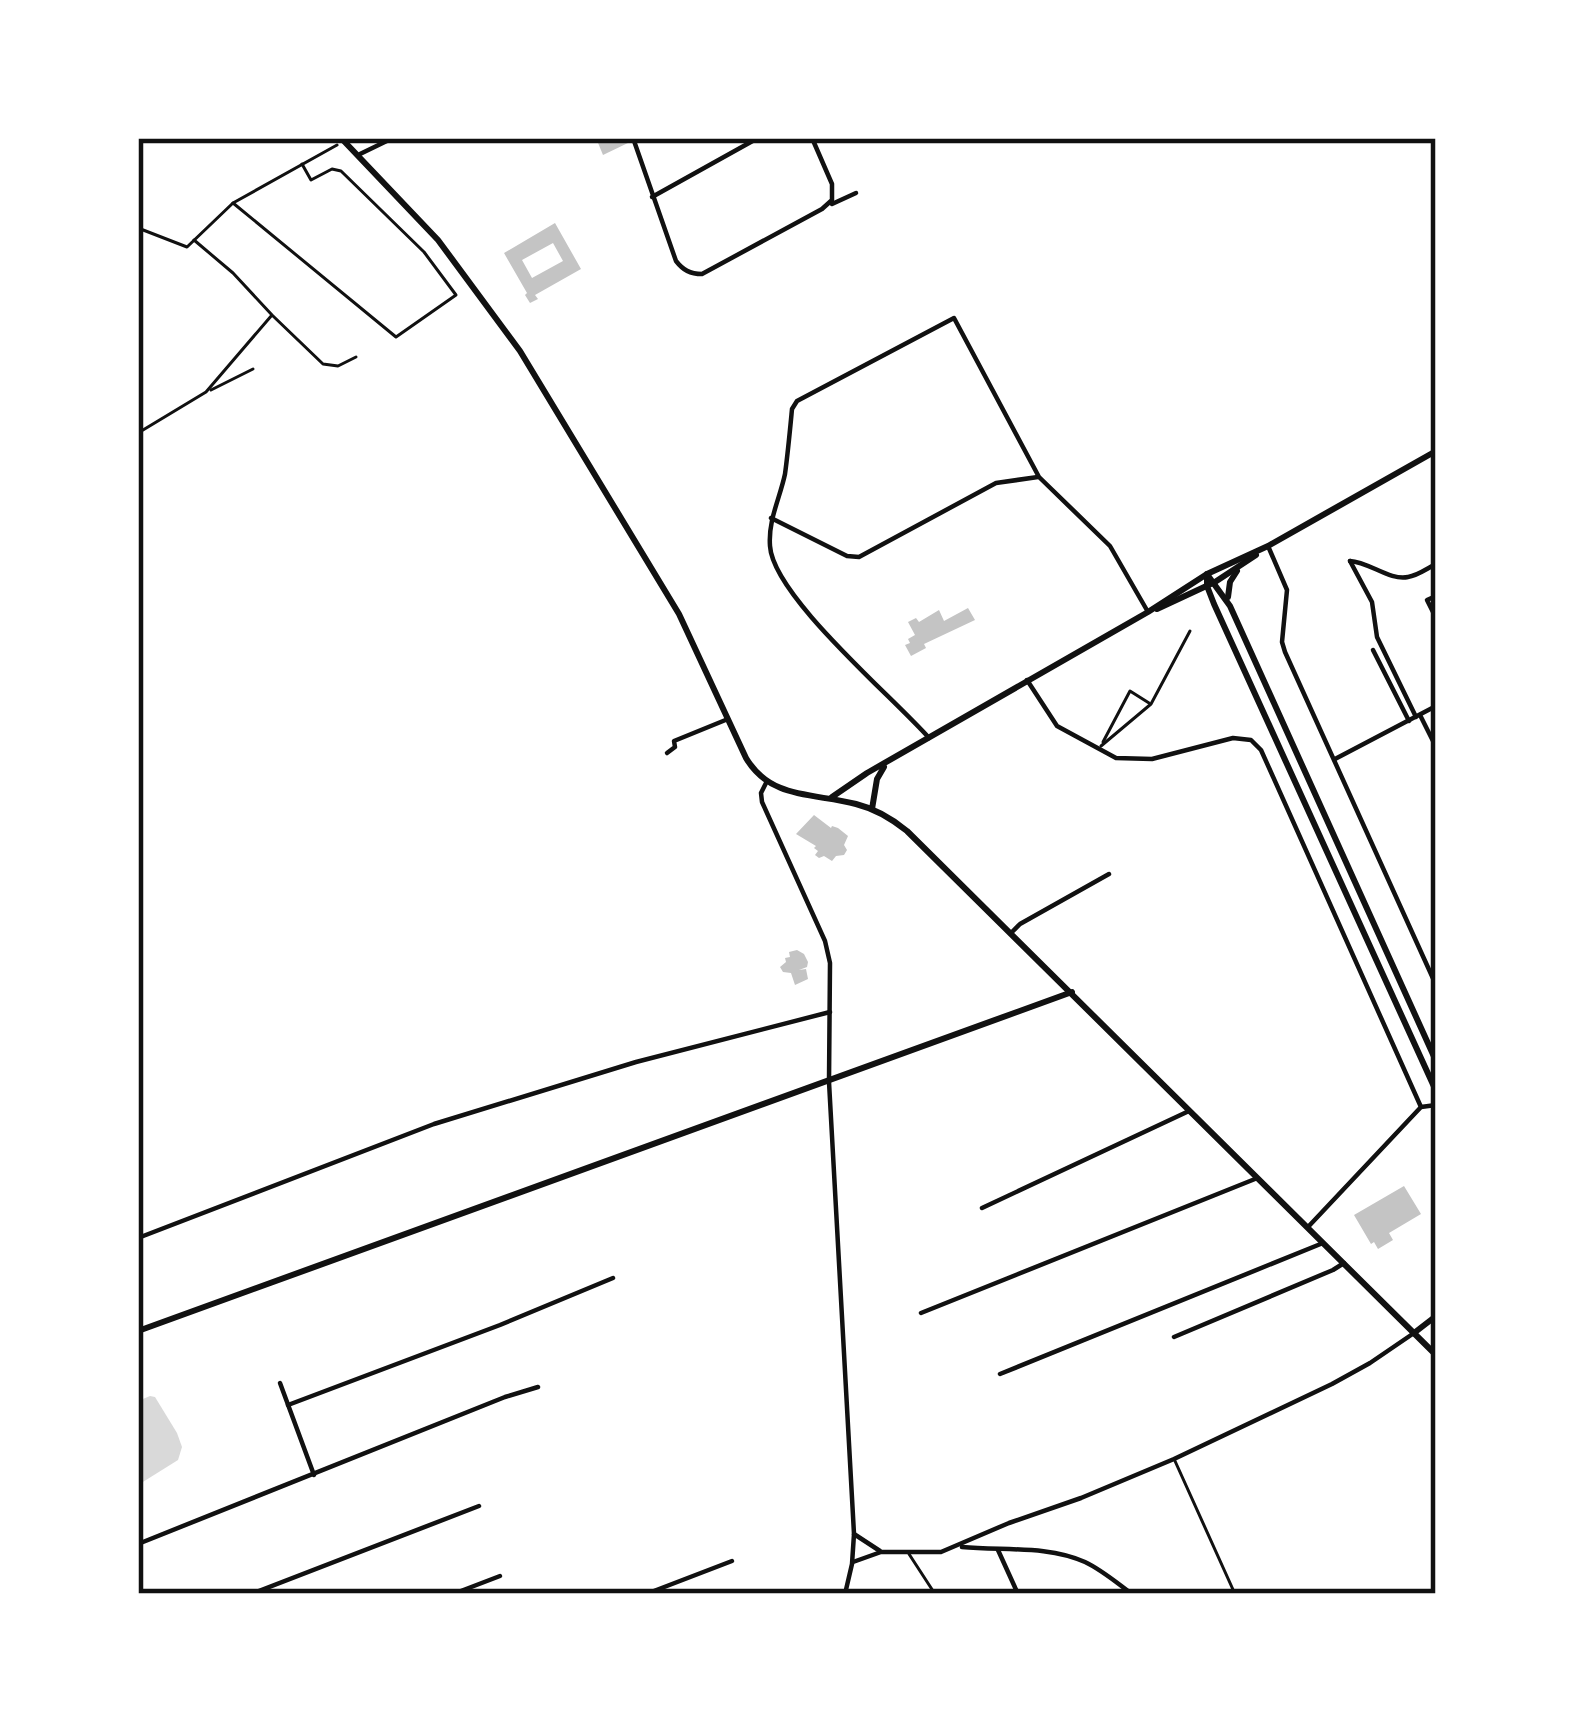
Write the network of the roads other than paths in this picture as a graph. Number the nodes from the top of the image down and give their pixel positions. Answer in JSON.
{"nodes":[{"id":1,"x":393,"y":138,"type":"edge"},
{"id":2,"x":633,"y":138,"type":"edge"},
{"id":3,"x":758,"y":138,"type":"edge"},
{"id":4,"x":812,"y":138,"type":"edge"},
{"id":5,"x":339,"y":141,"type":"edge"},
{"id":6,"x":377,"y":141,"type":"edge"},
{"id":7,"x":357,"y":156,"type":"junction"},
{"id":8,"x":302,"y":164,"type":"junction"},
{"id":9,"x":856,"y":193,"type":"dead end"},
{"id":10,"x":652,"y":197,"type":"junction"},
{"id":11,"x":233,"y":202,"type":"junction"},
{"id":12,"x":822,"y":209,"type":"junction"},
{"id":13,"x":138,"y":228,"type":"edge"},
{"id":14,"x":194,"y":240,"type":"junction"},
{"id":15,"x":272,"y":315,"type":"junction"},
{"id":16,"x":356,"y":358,"type":"dead end"},
{"id":17,"x":226,"y":368,"type":"junction"},
{"id":18,"x":253,"y":370,"type":"dead end"},
{"id":19,"x":235,"y":379,"type":"junction"},
{"id":20,"x":206,"y":392,"type":"junction"},
{"id":21,"x":138,"y":433,"type":"edge"},
{"id":22,"x":1436,"y":451,"type":"edge"},
{"id":23,"x":1039,"y":477,"type":"junction"},
{"id":24,"x":772,"y":518,"type":"junction"},
{"id":25,"x":1268,"y":546,"type":"junction"},
{"id":26,"x":1436,"y":564,"type":"edge"},
{"id":27,"x":1238,"y":568,"type":"junction"},
{"id":28,"x":1207,"y":574,"type":"junction"},
{"id":29,"x":1211,"y":584,"type":"junction"},
{"id":30,"x":1192,"y":593,"type":"junction"},
{"id":31,"x":1436,"y":596,"type":"edge"},
{"id":32,"x":1228,"y":601,"type":"junction"},
{"id":33,"x":1214,"y":604,"type":"junction"},
{"id":34,"x":1148,"y":612,"type":"junction"},
{"id":35,"x":1436,"y":618,"type":"edge"},
{"id":36,"x":1190,"y":631,"type":"dead end"},
{"id":37,"x":1373,"y":650,"type":"dead end"},
{"id":38,"x":1027,"y":680,"type":"junction"},
{"id":39,"x":1151,"y":704,"type":"junction"},
{"id":40,"x":1436,"y":706,"type":"edge"},
{"id":41,"x":1415,"y":718,"type":"junction"},
{"id":42,"x":728,"y":719,"type":"junction"},
{"id":43,"x":929,"y":738,"type":"junction"},
{"id":44,"x":1436,"y":747,"type":"edge"},
{"id":45,"x":1100,"y":748,"type":"junction"},
{"id":46,"x":667,"y":753,"type":"dead end"},
{"id":47,"x":1334,"y":760,"type":"junction"},
{"id":48,"x":887,"y":763,"type":"junction"},
{"id":49,"x":766,"y":782,"type":"junction"},
{"id":50,"x":852,"y":786,"type":"junction"},
{"id":51,"x":829,"y":799,"type":"junction"},
{"id":52,"x":850,"y":802,"type":"junction"},
{"id":53,"x":872,"y":808,"type":"junction"},
{"id":54,"x":1108,"y":874,"type":"dead end"},
{"id":55,"x":1011,"y":933,"type":"junction"},
{"id":56,"x":1436,"y":985,"type":"edge"},
{"id":57,"x":1072,"y":992,"type":"junction"},
{"id":58,"x":830,"y":1012,"type":"junction"},
{"id":59,"x":1436,"y":1061,"type":"edge"},
{"id":60,"x":829,"y":1082,"type":"junction"},
{"id":61,"x":1436,"y":1091,"type":"edge"},
{"id":62,"x":1436,"y":1105,"type":"edge"},
{"id":63,"x":1421,"y":1107,"type":"junction"},
{"id":64,"x":1190,"y":1110,"type":"junction"},
{"id":65,"x":1258,"y":1178,"type":"junction"},
{"id":66,"x":982,"y":1208,"type":"dead end"},
{"id":67,"x":1308,"y":1227,"type":"junction"},
{"id":68,"x":138,"y":1238,"type":"edge"},
{"id":69,"x":1324,"y":1242,"type":"junction"},
{"id":70,"x":1344,"y":1263,"type":"junction"},
{"id":71,"x":613,"y":1278,"type":"dead end"},
{"id":72,"x":921,"y":1313,"type":"dead end"},
{"id":73,"x":1436,"y":1316,"type":"edge"},
{"id":74,"x":138,"y":1331,"type":"edge"},
{"id":75,"x":1414,"y":1333,"type":"junction"},
{"id":76,"x":1174,"y":1337,"type":"dead end"},
{"id":77,"x":1436,"y":1355,"type":"edge"},
{"id":78,"x":1000,"y":1374,"type":"dead end"},
{"id":79,"x":280,"y":1383,"type":"dead end"},
{"id":80,"x":538,"y":1387,"type":"dead end"},
{"id":81,"x":288,"y":1405,"type":"junction"},
{"id":82,"x":1174,"y":1460,"type":"junction"},
{"id":83,"x":314,"y":1475,"type":"junction"},
{"id":84,"x":479,"y":1506,"type":"dead end"},
{"id":85,"x":854,"y":1534,"type":"junction"},
{"id":86,"x":138,"y":1544,"type":"edge"},
{"id":87,"x":956,"y":1546,"type":"junction"},
{"id":88,"x":998,"y":1549,"type":"junction"},
{"id":89,"x":880,"y":1552,"type":"junction"},
{"id":90,"x":908,"y":1553,"type":"junction"},
{"id":91,"x":732,"y":1562,"type":"dead end"},
{"id":92,"x":852,"y":1562,"type":"junction"},
{"id":93,"x":500,"y":1576,"type":"dead end"},
{"id":94,"x":251,"y":1594,"type":"edge"},
{"id":95,"x":453,"y":1594,"type":"edge"},
{"id":96,"x":646,"y":1594,"type":"edge"},
{"id":97,"x":845,"y":1594,"type":"edge"},
{"id":98,"x":935,"y":1594,"type":"edge"},
{"id":99,"x":1018,"y":1594,"type":"edge"},
{"id":100,"x":1132,"y":1594,"type":"edge"},
{"id":101,"x":1235,"y":1594,"type":"edge"}],
"edges":[{"from":1,"to":6,"type":"street"},
{"from":2,"to":10,"type":"street"},
{"from":3,"to":10,"type":"street"},
{"from":4,"to":12,"type":"street"},
{"from":5,"to":7,"type":"street"},
{"from":5,"to":8,"type":"lane"},
{"from":6,"to":7,"type":"street"},
{"from":7,"to":42,"type":"street"},
{"from":8,"to":11,"type":"lane"},
{"from":8,"to":11,"type":"lane"},
{"from":9,"to":12,"type":"street"},
{"from":10,"to":12,"type":"street"},
{"from":11,"to":14,"type":"lane"},
{"from":13,"to":14,"type":"lane"},
{"from":14,"to":15,"type":"lane"},
{"from":15,"to":16,"type":"lane"},
{"from":15,"to":17,"type":"lane"},
{"from":17,"to":19,"type":"lane"},
{"from":17,"to":20,"type":"lane"},
{"from":18,"to":19,"type":"lane"},
{"from":19,"to":20,"type":"lane"},
{"from":20,"to":21,"type":"lane"},
{"from":22,"to":25,"type":"street"},
{"from":23,"to":24,"type":"street"},
{"from":23,"to":24,"type":"street"},
{"from":23,"to":34,"type":"street"},
{"from":24,"to":43,"type":"street"},
{"from":25,"to":27,"type":"street"},
{"from":25,"to":28,"type":"street"},
{"from":25,"to":47,"type":"street"},
{"from":26,"to":41,"type":"street"},
{"from":27,"to":29,"type":"street"},
{"from":27,"to":32,"type":"street"},
{"from":28,"to":29,"type":"street"},
{"from":28,"to":34,"type":"street"},
{"from":29,"to":30,"type":"street"},
{"from":29,"to":32,"type":"street"},
{"from":29,"to":33,"type":"street"},
{"from":30,"to":33,"type":"street"},
{"from":30,"to":34,"type":"street"},
{"from":31,"to":35,"type":"street"},
{"from":32,"to":59,"type":"street"},
{"from":33,"to":61,"type":"street"},
{"from":34,"to":38,"type":"street"},
{"from":36,"to":39,"type":"lane"},
{"from":37,"to":41,"type":"street"},
{"from":38,"to":43,"type":"street"},
{"from":38,"to":45,"type":"street"},
{"from":39,"to":45,"type":"lane"},
{"from":39,"to":45,"type":"lane"},
{"from":40,"to":41,"type":"street"},
{"from":41,"to":44,"type":"street"},
{"from":41,"to":47,"type":"street"},
{"from":42,"to":46,"type":"street"},
{"from":42,"to":49,"type":"street"},
{"from":43,"to":48,"type":"street"},
{"from":45,"to":63,"type":"street"},
{"from":47,"to":56,"type":"street"},
{"from":48,"to":50,"type":"street"},
{"from":48,"to":53,"type":"street"},
{"from":49,"to":51,"type":"street"},
{"from":49,"to":58,"type":"street"},
{"from":50,"to":51,"type":"street"},
{"from":50,"to":52,"type":"street"},
{"from":51,"to":52,"type":"street"},
{"from":52,"to":53,"type":"street"},
{"from":53,"to":55,"type":"street"},
{"from":54,"to":55,"type":"street"},
{"from":55,"to":57,"type":"street"},
{"from":57,"to":60,"type":"street"},
{"from":57,"to":64,"type":"street"},
{"from":58,"to":60,"type":"street"},
{"from":58,"to":68,"type":"street"},
{"from":60,"to":74,"type":"street"},
{"from":60,"to":85,"type":"street"},
{"from":62,"to":63,"type":"street"},
{"from":63,"to":67,"type":"street"},
{"from":64,"to":65,"type":"street"},
{"from":64,"to":66,"type":"street"},
{"from":65,"to":67,"type":"street"},
{"from":65,"to":72,"type":"street"},
{"from":67,"to":69,"type":"street"},
{"from":69,"to":70,"type":"street"},
{"from":69,"to":78,"type":"street"},
{"from":70,"to":75,"type":"street"},
{"from":70,"to":76,"type":"street"},
{"from":71,"to":81,"type":"street"},
{"from":73,"to":75,"type":"street"},
{"from":75,"to":77,"type":"street"},
{"from":75,"to":82,"type":"street"},
{"from":79,"to":81,"type":"street"},
{"from":80,"to":83,"type":"street"},
{"from":81,"to":83,"type":"street"},
{"from":82,"to":87,"type":"street"},
{"from":82,"to":101,"type":"lane"},
{"from":83,"to":86,"type":"street"},
{"from":84,"to":94,"type":"street"},
{"from":85,"to":89,"type":"street"},
{"from":85,"to":92,"type":"street"},
{"from":87,"to":88,"type":"street"},
{"from":87,"to":90,"type":"street"},
{"from":88,"to":99,"type":"street"},
{"from":88,"to":100,"type":"street"},
{"from":89,"to":90,"type":"street"},
{"from":89,"to":92,"type":"street"},
{"from":90,"to":98,"type":"lane"},
{"from":91,"to":96,"type":"street"},
{"from":92,"to":97,"type":"street"},
{"from":93,"to":95,"type":"street"}]}
